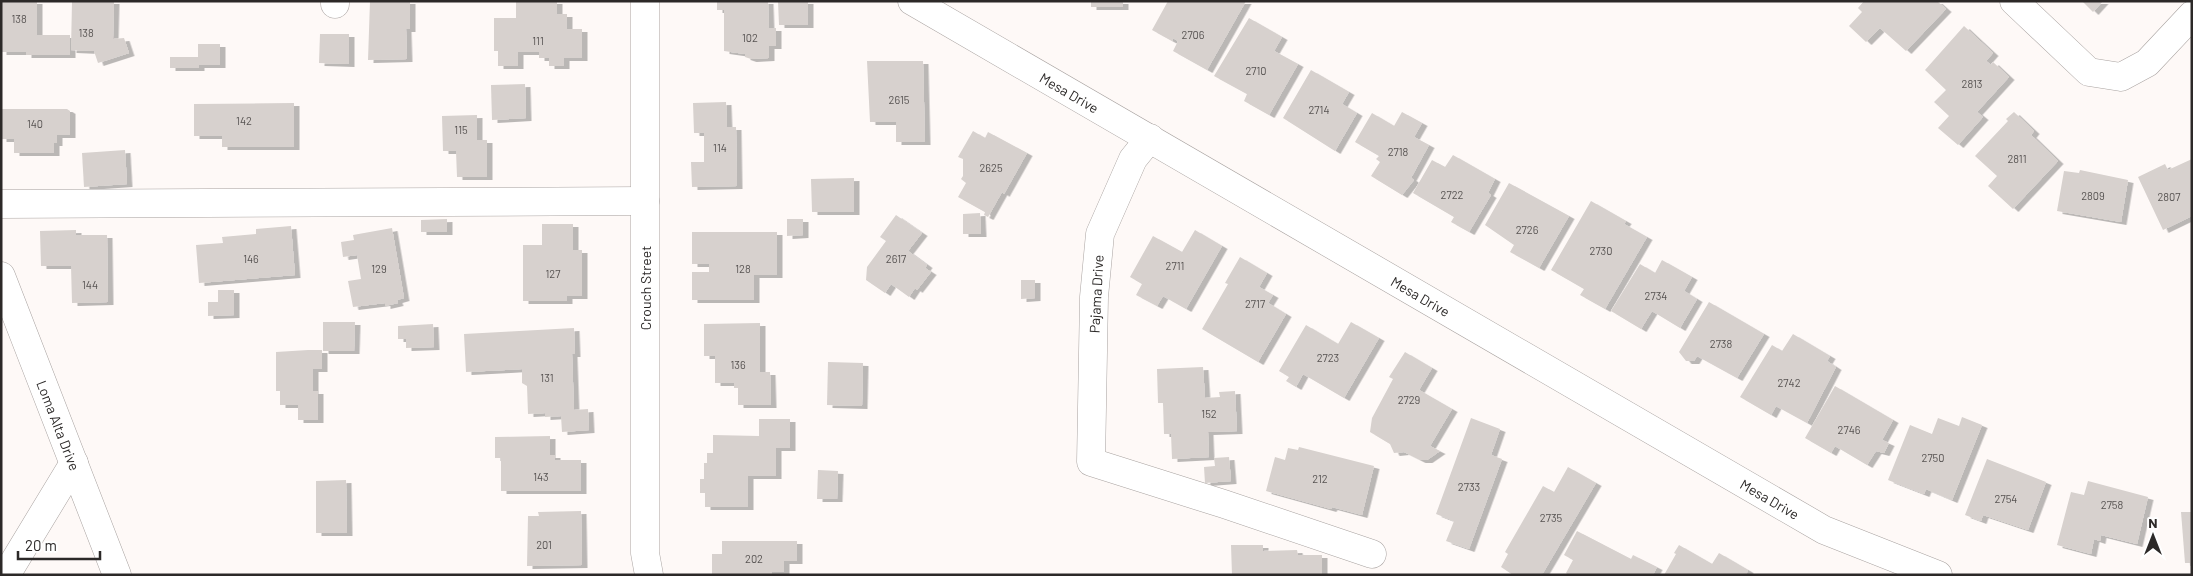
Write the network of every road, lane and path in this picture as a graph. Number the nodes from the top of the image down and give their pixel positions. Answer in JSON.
{"nodes":[{"id":1,"x":644,"y":1,"type":"edge"},
{"id":2,"x":912,"y":1,"type":"edge"},
{"id":3,"x":2014,"y":1,"type":"edge"},
{"id":4,"x":2192,"y":15,"type":"edge"},
{"id":5,"x":1150,"y":138,"type":"junction"},
{"id":6,"x":644,"y":201,"type":"junction"},
{"id":7,"x":1,"y":204,"type":"edge"},
{"id":8,"x":1,"y":276,"type":"edge"},
{"id":9,"x":74,"y":463,"type":"junction"},
{"id":10,"x":1372,"y":554,"type":"dead end"},
{"id":11,"x":6,"y":575,"type":"edge"},
{"id":12,"x":117,"y":575,"type":"edge"},
{"id":13,"x":649,"y":575,"type":"edge"},
{"id":14,"x":1938,"y":575,"type":"edge"}],
"edges":[{"from":1,"to":6,"type":"street","name":"Crouch Street"},
{"from":2,"to":5,"type":"street","name":"Mesa Drive"},
{"from":3,"to":4,"type":"street"},
{"from":5,"to":10,"type":"street","name":"Pajama Drive"},
{"from":5,"to":14,"type":"street","name":"Mesa Drive"},
{"from":6,"to":7,"type":"street"},
{"from":6,"to":13,"type":"street","name":"Crouch Street"},
{"from":8,"to":9,"type":"street","name":"Loma Alta Drive"},
{"from":9,"to":11,"type":"street"},
{"from":9,"to":12,"type":"street","name":"Loma Alta Drive"}]}
